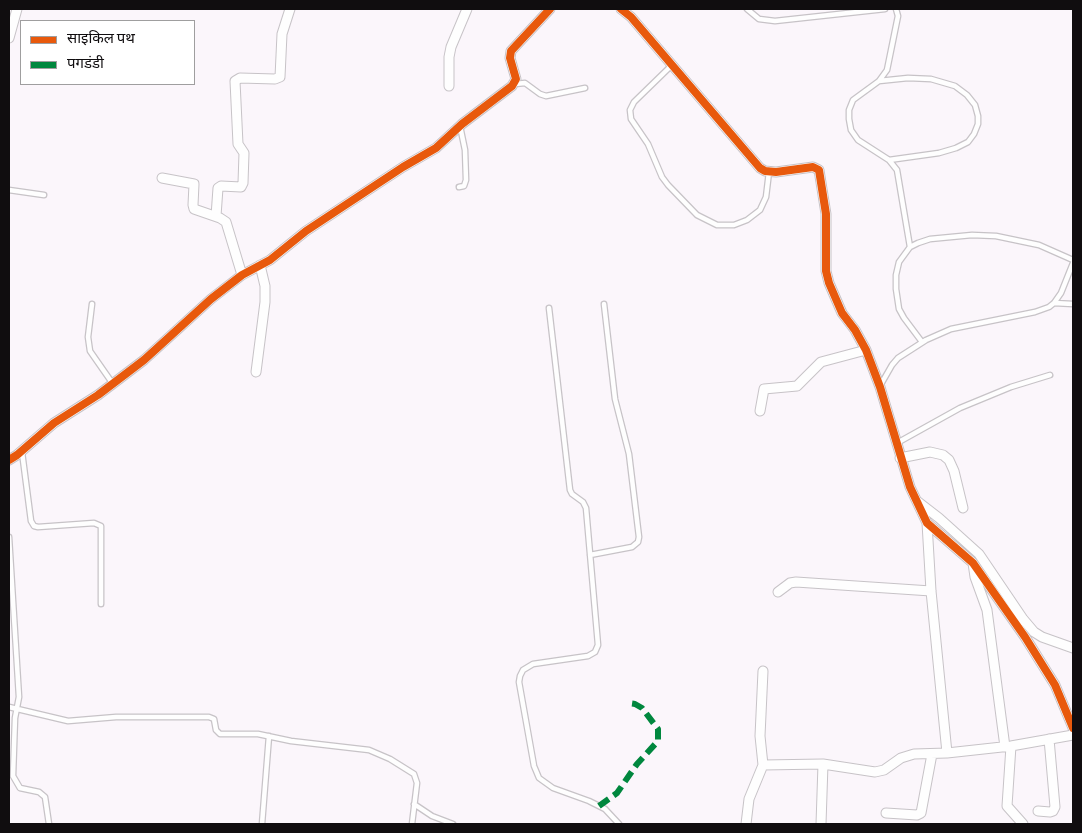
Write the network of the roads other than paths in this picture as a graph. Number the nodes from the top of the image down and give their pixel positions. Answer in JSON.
{"nodes":[{"id":1,"x":17,"y":9,"type":"edge"},
{"id":2,"x":290,"y":9,"type":"edge"},
{"id":3,"x":467,"y":9,"type":"edge"},
{"id":4,"x":550,"y":9,"type":"edge"},
{"id":5,"x":621,"y":9,"type":"edge"},
{"id":6,"x":747,"y":9,"type":"edge"},
{"id":7,"x":885,"y":9,"type":"edge"},
{"id":8,"x":896,"y":9,"type":"edge"},
{"id":9,"x":9,"y":38,"type":"edge"},
{"id":10,"x":672,"y":66,"type":"junction"},
{"id":11,"x":879,"y":81,"type":"junction"},
{"id":12,"x":514,"y":84,"type":"junction"},
{"id":13,"x":449,"y":86,"type":"dead end"},
{"id":14,"x":586,"y":88,"type":"dead end"},
{"id":15,"x":460,"y":126,"type":"junction"},
{"id":16,"x":889,"y":160,"type":"junction"},
{"id":17,"x":769,"y":172,"type":"junction"},
{"id":18,"x":162,"y":178,"type":"dead end"},
{"id":19,"x":459,"y":187,"type":"dead end"},
{"id":20,"x":9,"y":190,"type":"edge"},
{"id":21,"x":44,"y":195,"type":"dead end"},
{"id":22,"x":216,"y":216,"type":"junction"},
{"id":23,"x":910,"y":247,"type":"junction"},
{"id":24,"x":1073,"y":262,"type":"edge"},
{"id":25,"x":260,"y":265,"type":"junction"},
{"id":26,"x":242,"y":275,"type":"junction"},
{"id":27,"x":1054,"y":303,"type":"junction"},
{"id":28,"x":92,"y":304,"type":"dead end"},
{"id":29,"x":604,"y":304,"type":"dead end"},
{"id":30,"x":1073,"y":304,"type":"edge"},
{"id":31,"x":549,"y":308,"type":"dead end"},
{"id":32,"x":922,"y":342,"type":"junction"},
{"id":33,"x":866,"y":350,"type":"junction"},
{"id":34,"x":256,"y":372,"type":"dead end"},
{"id":35,"x":1050,"y":376,"type":"dead end"},
{"id":36,"x":113,"y":384,"type":"junction"},
{"id":37,"x":880,"y":388,"type":"junction"},
{"id":38,"x":760,"y":411,"type":"dead end"},
{"id":39,"x":896,"y":444,"type":"junction"},
{"id":40,"x":22,"y":451,"type":"junction"},
{"id":41,"x":900,"y":458,"type":"junction"},
{"id":42,"x":9,"y":460,"type":"edge"},
{"id":43,"x":917,"y":501,"type":"junction"},
{"id":44,"x":963,"y":508,"type":"dead end"},
{"id":45,"x":927,"y":523,"type":"junction"},
{"id":46,"x":9,"y":537,"type":"edge"},
{"id":47,"x":590,"y":555,"type":"junction"},
{"id":48,"x":973,"y":563,"type":"junction"},
{"id":49,"x":931,"y":591,"type":"junction"},
{"id":50,"x":778,"y":592,"type":"dead end"},
{"id":51,"x":101,"y":604,"type":"dead end"},
{"id":52,"x":1073,"y":648,"type":"edge"},
{"id":53,"x":763,"y":671,"type":"dead end"},
{"id":54,"x":1069,"y":705,"type":"edge"},
{"id":55,"x":9,"y":707,"type":"edge"},
{"id":56,"x":16,"y":709,"type":"junction"},
{"id":57,"x":1073,"y":728,"type":"edge"},
{"id":58,"x":1073,"y":735,"type":"edge"},
{"id":59,"x":269,"y":736,"type":"junction"},
{"id":60,"x":1049,"y":740,"type":"junction"},
{"id":61,"x":1008,"y":746,"type":"junction"},
{"id":62,"x":947,"y":753,"type":"junction"},
{"id":63,"x":932,"y":754,"type":"junction"},
{"id":64,"x":823,"y":764,"type":"junction"},
{"id":65,"x":763,"y":765,"type":"junction"},
{"id":66,"x":414,"y":804,"type":"junction"},
{"id":67,"x":1038,"y":812,"type":"dead end"},
{"id":68,"x":886,"y":813,"type":"dead end"},
{"id":69,"x":49,"y":824,"type":"edge"},
{"id":70,"x":262,"y":824,"type":"edge"},
{"id":71,"x":412,"y":824,"type":"edge"},
{"id":72,"x":453,"y":824,"type":"edge"},
{"id":73,"x":619,"y":824,"type":"edge"},
{"id":74,"x":746,"y":824,"type":"edge"},
{"id":75,"x":821,"y":824,"type":"edge"},
{"id":76,"x":1023,"y":824,"type":"edge"}],
"edges":[{"from":1,"to":9,"type":"street"},
{"from":2,"to":22,"type":"street"},
{"from":3,"to":13,"type":"street"},
{"from":4,"to":12,"type":"street"},
{"from":5,"to":10,"type":"street"},
{"from":6,"to":7,"type":"lane"},
{"from":8,"to":11,"type":"lane"},
{"from":10,"to":17,"type":"street"},
{"from":10,"to":17,"type":"lane"},
{"from":11,"to":16,"type":"lane"},
{"from":11,"to":16,"type":"lane"},
{"from":12,"to":14,"type":"lane"},
{"from":12,"to":15,"type":"street"},
{"from":15,"to":19,"type":"lane"},
{"from":15,"to":25,"type":"street"},
{"from":16,"to":23,"type":"lane"},
{"from":17,"to":33,"type":"street"},
{"from":18,"to":22,"type":"street"},
{"from":20,"to":21,"type":"lane"},
{"from":22,"to":26,"type":"street"},
{"from":23,"to":24,"type":"lane"},
{"from":23,"to":32,"type":"lane"},
{"from":24,"to":27,"type":"lane"},
{"from":25,"to":26,"type":"street"},
{"from":25,"to":34,"type":"street"},
{"from":26,"to":36,"type":"street"},
{"from":27,"to":30,"type":"lane"},
{"from":27,"to":32,"type":"lane"},
{"from":28,"to":36,"type":"lane"},
{"from":29,"to":47,"type":"lane"},
{"from":31,"to":47,"type":"lane"},
{"from":32,"to":37,"type":"lane"},
{"from":33,"to":37,"type":"street"},
{"from":33,"to":38,"type":"street"},
{"from":35,"to":39,"type":"lane"},
{"from":36,"to":40,"type":"street"},
{"from":37,"to":39,"type":"street"},
{"from":39,"to":41,"type":"street"},
{"from":40,"to":42,"type":"street"},
{"from":40,"to":51,"type":"lane"},
{"from":41,"to":43,"type":"street"},
{"from":41,"to":44,"type":"street"},
{"from":43,"to":45,"type":"street"},
{"from":43,"to":52,"type":"street"},
{"from":45,"to":48,"type":"street"},
{"from":45,"to":49,"type":"street"},
{"from":46,"to":56,"type":"lane"},
{"from":47,"to":73,"type":"lane"},
{"from":48,"to":54,"type":"street"},
{"from":48,"to":61,"type":"street"},
{"from":49,"to":50,"type":"street"},
{"from":49,"to":62,"type":"street"},
{"from":53,"to":65,"type":"street"},
{"from":54,"to":57,"type":"street"},
{"from":55,"to":56,"type":"lane"},
{"from":56,"to":59,"type":"lane"},
{"from":56,"to":69,"type":"lane"},
{"from":58,"to":60,"type":"street"},
{"from":59,"to":66,"type":"lane"},
{"from":59,"to":70,"type":"lane"},
{"from":60,"to":61,"type":"street"},
{"from":60,"to":67,"type":"street"},
{"from":61,"to":62,"type":"street"},
{"from":61,"to":76,"type":"street"},
{"from":62,"to":63,"type":"street"},
{"from":63,"to":64,"type":"street"},
{"from":63,"to":68,"type":"street"},
{"from":64,"to":65,"type":"street"},
{"from":64,"to":75,"type":"street"},
{"from":65,"to":74,"type":"street"},
{"from":66,"to":71,"type":"lane"},
{"from":66,"to":72,"type":"lane"}]}
